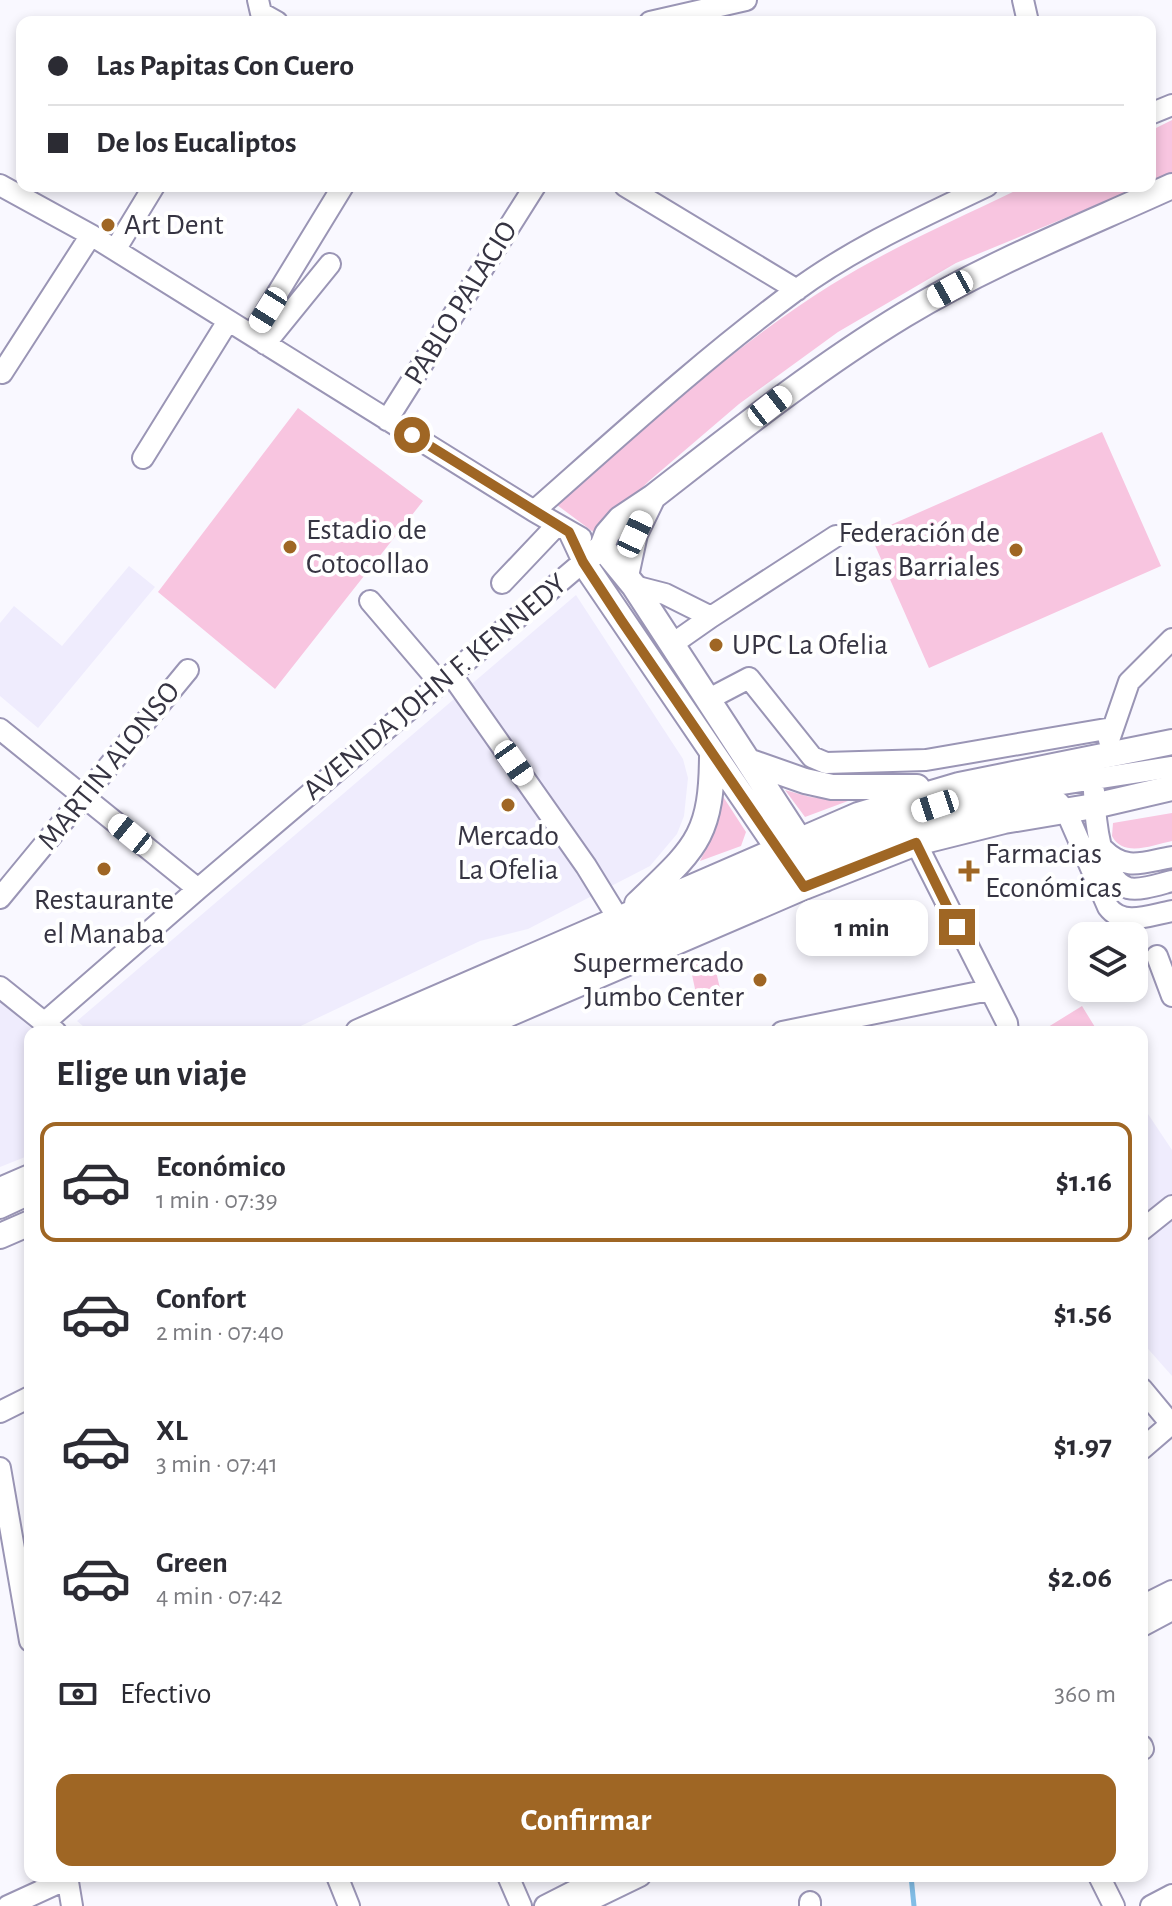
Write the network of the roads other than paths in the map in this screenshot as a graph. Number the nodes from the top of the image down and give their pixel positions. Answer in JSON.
{"nodes":[{"id":1,"x":746,"y":0,"type":"edge"},
{"id":2,"x":676,"y":16,"type":"edge"},
{"id":3,"x":0,"y":185,"type":"edge"},
{"id":4,"x":1172,"y":186,"type":"edge"},
{"id":5,"x":150,"y":192,"type":"edge"},
{"id":6,"x":340,"y":192,"type":"edge"},
{"id":7,"x":531,"y":192,"type":"edge"},
{"id":8,"x":635,"y":192,"type":"edge"},
{"id":9,"x":975,"y":192,"type":"edge"},
{"id":10,"x":91,"y":235,"type":"junction"},
{"id":11,"x":115,"y":250,"type":"junction"},
{"id":12,"x":330,"y":264,"type":"dead end"},
{"id":13,"x":797,"y":290,"type":"junction"},
{"id":14,"x":228,"y":321,"type":"junction"},
{"id":15,"x":259,"y":340,"type":"junction"},
{"id":16,"x":2,"y":373,"type":"edge"},
{"id":17,"x":387,"y":420,"type":"junction"},
{"id":18,"x":143,"y":458,"type":"dead end"},
{"id":19,"x":653,"y":497,"type":"junction"},
{"id":20,"x":534,"y":511,"type":"junction"},
{"id":21,"x":563,"y":528,"type":"junction"},
{"id":22,"x":836,"y":536,"type":"dead end"},
{"id":23,"x":592,"y":554,"type":"junction"},
{"id":24,"x":630,"y":581,"type":"junction"},
{"id":25,"x":502,"y":583,"type":"dead end"},
{"id":26,"x":370,"y":601,"type":"dead end"},
{"id":27,"x":711,"y":617,"type":"junction"},
{"id":28,"x":1172,"y":639,"type":"edge"},
{"id":29,"x":671,"y":645,"type":"junction"},
{"id":30,"x":188,"y":670,"type":"dead end"},
{"id":31,"x":446,"y":678,"type":"junction"},
{"id":32,"x":707,"y":700,"type":"junction"},
{"id":33,"x":1112,"y":728,"type":"junction"},
{"id":34,"x":0,"y":729,"type":"edge"},
{"id":35,"x":1172,"y":742,"type":"edge"},
{"id":36,"x":712,"y":753,"type":"junction"},
{"id":37,"x":748,"y":761,"type":"junction"},
{"id":38,"x":1096,"y":765,"type":"junction"},
{"id":39,"x":1172,"y":767,"type":"edge"},
{"id":40,"x":959,"y":785,"type":"junction"},
{"id":41,"x":1172,"y":788,"type":"edge"},
{"id":42,"x":84,"y":797,"type":"junction"},
{"id":43,"x":1094,"y":806,"type":"junction"},
{"id":44,"x":1059,"y":812,"type":"junction"},
{"id":45,"x":916,"y":843,"type":"junction"},
{"id":46,"x":1100,"y":846,"type":"junction"},
{"id":47,"x":1172,"y":857,"type":"edge"},
{"id":48,"x":802,"y":863,"type":"junction"},
{"id":49,"x":1172,"y":881,"type":"edge"},
{"id":50,"x":198,"y":889,"type":"junction"},
{"id":51,"x":1089,"y":890,"type":"dead end"},
{"id":52,"x":0,"y":898,"type":"edge"},
{"id":53,"x":1172,"y":911,"type":"edge"},
{"id":54,"x":622,"y":917,"type":"junction"},
{"id":55,"x":1157,"y":956,"type":"dead end"},
{"id":56,"x":0,"y":987,"type":"edge"},
{"id":57,"x":989,"y":990,"type":"junction"},
{"id":58,"x":1172,"y":996,"type":"edge"},
{"id":59,"x":48,"y":1026,"type":"edge"},
{"id":60,"x":52,"y":1026,"type":"edge"},
{"id":61,"x":372,"y":1026,"type":"edge"},
{"id":62,"x":413,"y":1026,"type":"edge"},
{"id":63,"x":446,"y":1026,"type":"edge"},
{"id":64,"x":479,"y":1026,"type":"edge"},
{"id":65,"x":812,"y":1026,"type":"edge"},
{"id":66,"x":1007,"y":1026,"type":"edge"},
{"id":67,"x":24,"y":1180,"type":"edge"},
{"id":68,"x":0,"y":1190,"type":"edge"},
{"id":69,"x":24,"y":1197,"type":"edge"},
{"id":70,"x":1172,"y":1206,"type":"edge"},
{"id":71,"x":0,"y":1208,"type":"edge"},
{"id":72,"x":24,"y":1211,"type":"edge"},
{"id":73,"x":0,"y":1222,"type":"edge"},
{"id":74,"x":1148,"y":1225,"type":"edge"},
{"id":75,"x":24,"y":1226,"type":"edge"},
{"id":76,"x":0,"y":1236,"type":"edge"},
{"id":77,"x":1148,"y":1396,"type":"edge"},
{"id":78,"x":24,"y":1400,"type":"edge"},
{"id":79,"x":0,"y":1412,"type":"edge"},
{"id":80,"x":1172,"y":1424,"type":"edge"},
{"id":81,"x":1148,"y":1444,"type":"edge"},
{"id":82,"x":0,"y":1468,"type":"edge"},
{"id":83,"x":5,"y":1535,"type":"edge"},
{"id":84,"x":1172,"y":1591,"type":"edge"},
{"id":85,"x":1148,"y":1603,"type":"edge"},
{"id":86,"x":1172,"y":1610,"type":"edge"},
{"id":87,"x":24,"y":1616,"type":"edge"},
{"id":88,"x":1148,"y":1623,"type":"edge"},
{"id":89,"x":57,"y":1882,"type":"edge"},
{"id":90,"x":68,"y":1882,"type":"edge"},
{"id":91,"x":339,"y":1882,"type":"edge"},
{"id":92,"x":511,"y":1882,"type":"edge"},
{"id":93,"x":592,"y":1882,"type":"edge"},
{"id":94,"x":628,"y":1882,"type":"edge"},
{"id":95,"x":1102,"y":1882,"type":"edge"},
{"id":96,"x":1172,"y":1895,"type":"edge"},
{"id":97,"x":8,"y":1906,"type":"edge"},
{"id":98,"x":72,"y":1906,"type":"edge"},
{"id":99,"x":349,"y":1906,"type":"edge"},
{"id":100,"x":521,"y":1906,"type":"edge"},
{"id":101,"x":545,"y":1906,"type":"edge"},
{"id":102,"x":578,"y":1906,"type":"edge"},
{"id":103,"x":1114,"y":1906,"type":"edge"},
{"id":104,"x":1151,"y":1906,"type":"edge"}],
"edges":[{"from":1,"to":2,"type":"street"},
{"from":3,"to":10,"type":"street"},
{"from":4,"to":19,"type":"main road","name":"AVENIDA JOHN F. KENNEDY"},
{"from":5,"to":11,"type":"street"},
{"from":6,"to":15,"type":"street"},
{"from":7,"to":17,"type":"street","name":"PABLO PALACIO"},
{"from":8,"to":13,"type":"street"},
{"from":9,"to":13,"type":"street"},
{"from":10,"to":11,"type":"street"},
{"from":10,"to":16,"type":"street"},
{"from":11,"to":14,"type":"street"},
{"from":12,"to":15,"type":"street"},
{"from":13,"to":20,"type":"street"},
{"from":14,"to":15,"type":"street"},
{"from":14,"to":18,"type":"street"},
{"from":15,"to":17,"type":"street"},
{"from":17,"to":20,"type":"street"},
{"from":19,"to":23,"type":"main road","name":"AVENIDA JOHN F. KENNEDY"},
{"from":19,"to":24,"type":"main road"},
{"from":20,"to":21,"type":"street"},
{"from":21,"to":23,"type":"street"},
{"from":21,"to":25,"type":"street"},
{"from":22,"to":27,"type":"street"},
{"from":23,"to":24,"type":"main road"},
{"from":23,"to":31,"type":"street","name":"AVENIDA JOHN F. KENNEDY"},
{"from":23,"to":36,"type":"main road"},
{"from":24,"to":27,"type":"street"},
{"from":24,"to":29,"type":"main road"},
{"from":26,"to":31,"type":"street"},
{"from":27,"to":29,"type":"street"},
{"from":28,"to":33,"type":"street"},
{"from":29,"to":32,"type":"main road"},
{"from":30,"to":42,"type":"street","name":"MARTIN ALONSO"},
{"from":31,"to":50,"type":"street","name":"AVENIDA JOHN F. KENNEDY"},
{"from":31,"to":54,"type":"street"},
{"from":32,"to":33,"type":"street"},
{"from":32,"to":37,"type":"main road"},
{"from":33,"to":38,"type":"street"},
{"from":34,"to":42,"type":"street"},
{"from":35,"to":38,"type":"main road"},
{"from":36,"to":48,"type":"main road"},
{"from":36,"to":54,"type":"main road"},
{"from":37,"to":40,"type":"main road"},
{"from":37,"to":48,"type":"main road"},
{"from":38,"to":39,"type":"street"},
{"from":38,"to":40,"type":"main road"},
{"from":38,"to":43,"type":"street"},
{"from":38,"to":48,"type":"street"},
{"from":40,"to":48,"type":"main road"},
{"from":41,"to":43,"type":"main road"},
{"from":42,"to":50,"type":"street"},
{"from":42,"to":52,"type":"street","name":"MARTIN ALONSO"},
{"from":43,"to":44,"type":"main road"},
{"from":43,"to":46,"type":"street"},
{"from":44,"to":45,"type":"main road"},
{"from":44,"to":48,"type":"street"},
{"from":44,"to":51,"type":"street"},
{"from":44,"to":53,"type":"street"},
{"from":45,"to":48,"type":"main road"},
{"from":45,"to":57,"type":"street"},
{"from":46,"to":47,"type":"street"},
{"from":46,"to":49,"type":"street"},
{"from":48,"to":54,"type":"main road"},
{"from":48,"to":62,"type":"street"},
{"from":48,"to":63,"type":"street"},
{"from":48,"to":64,"type":"main road"},
{"from":50,"to":60,"type":"street","name":"AVENIDA JOHN F. KENNEDY"},
{"from":54,"to":61,"type":"main road"},
{"from":55,"to":58,"type":"street"},
{"from":56,"to":59,"type":"street"},
{"from":57,"to":65,"type":"street"},
{"from":57,"to":66,"type":"street"},
{"from":67,"to":68,"type":"main road"},
{"from":69,"to":71,"type":"street"},
{"from":70,"to":74,"type":"street"},
{"from":72,"to":73,"type":"street"},
{"from":75,"to":76,"type":"main road"},
{"from":77,"to":80,"type":"street"},
{"from":78,"to":79,"type":"street"},
{"from":80,"to":81,"type":"street"},
{"from":82,"to":83,"type":"street"},
{"from":83,"to":87,"type":"street"},
{"from":84,"to":85,"type":"street"},
{"from":86,"to":88,"type":"street"},
{"from":89,"to":97,"type":"street"},
{"from":90,"to":98,"type":"street"},
{"from":91,"to":99,"type":"street"},
{"from":92,"to":100,"type":"street"},
{"from":93,"to":101,"type":"street"},
{"from":94,"to":102,"type":"street"},
{"from":95,"to":103,"type":"street"},
{"from":96,"to":104,"type":"street"}]}
